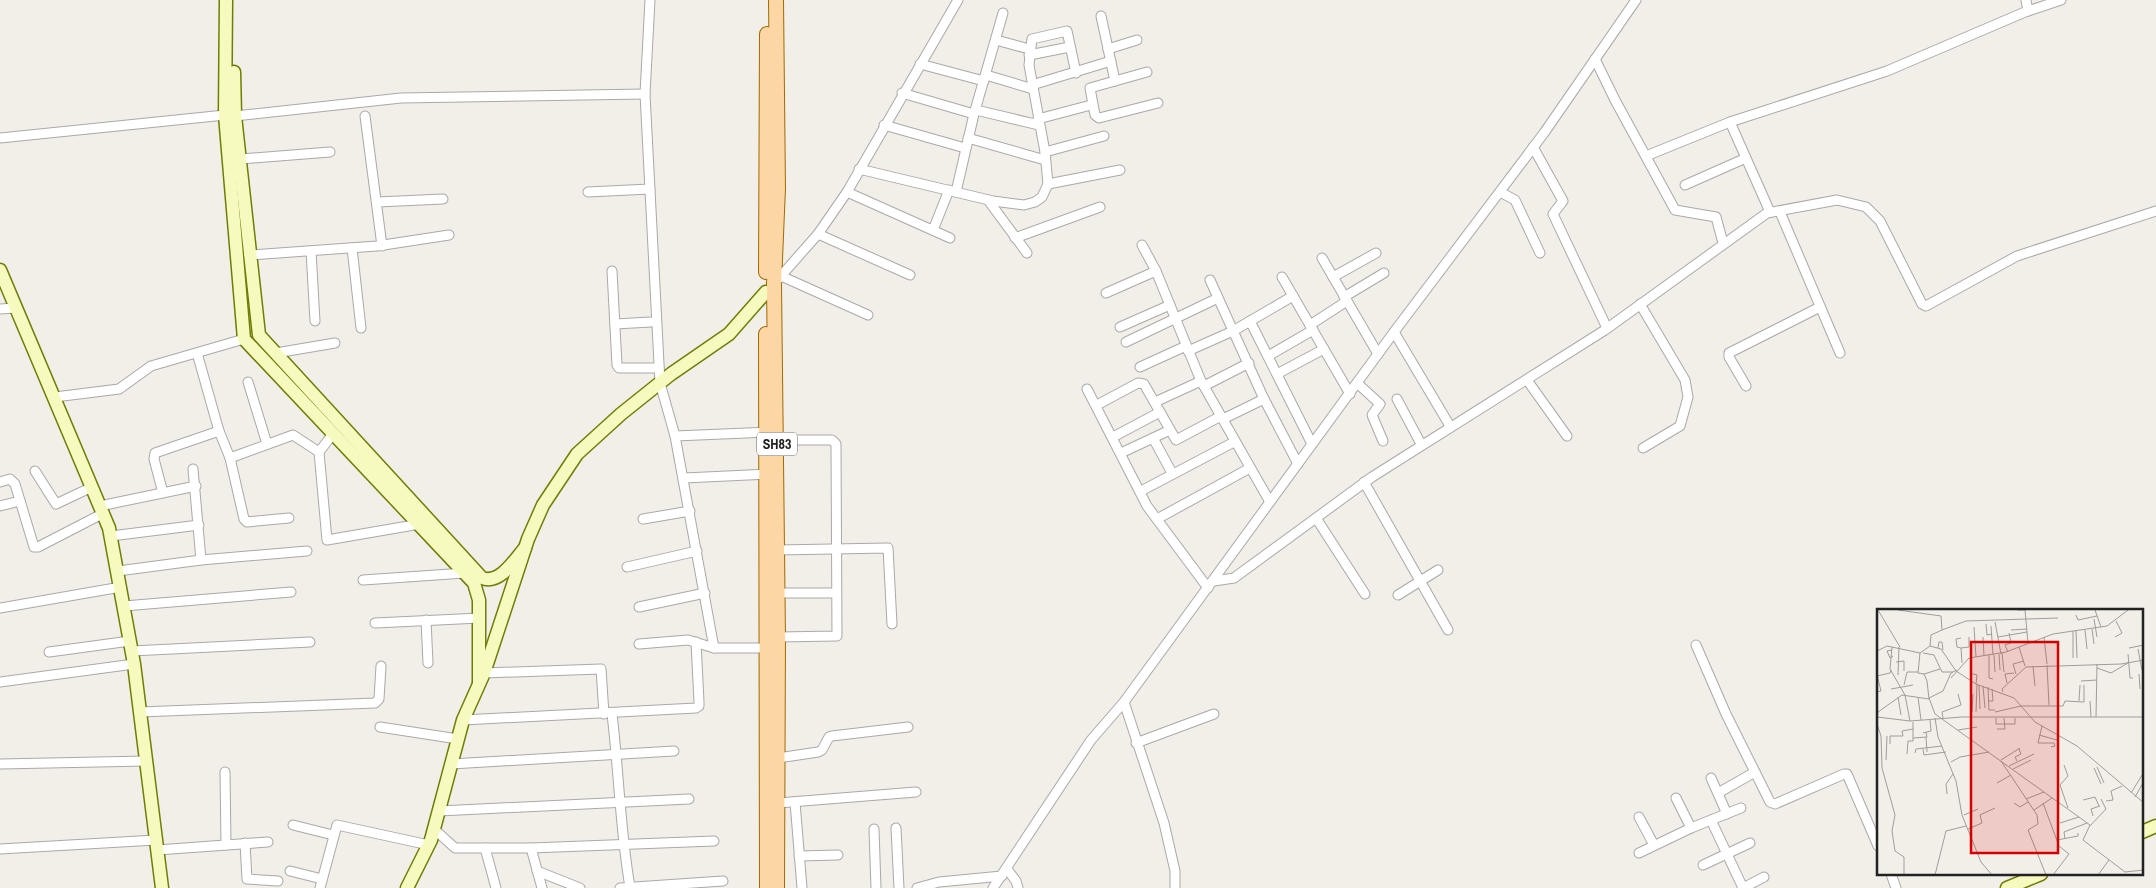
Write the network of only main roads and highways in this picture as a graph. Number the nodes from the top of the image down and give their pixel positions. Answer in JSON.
{"nodes":[{"id":1,"x":767,"y":0,"type":"edge"},
{"id":2,"x":776,"y":0,"type":"edge"},
{"id":3,"x":771,"y":44,"type":"junction"},
{"id":4,"x":772,"y":436,"type":"junction"},
{"id":5,"x":767,"y":888,"type":"edge"},
{"id":6,"x":777,"y":888,"type":"edge"}],
"edges":[{"from":1,"to":3,"type":"main road","number":"SH83"},
{"from":2,"to":3,"type":"main road","number":"SH83"},
{"from":3,"to":4,"type":"main road","number":"SH83"},
{"from":4,"to":5,"type":"main road","number":"SH83"},
{"from":4,"to":6,"type":"main road","number":"SH83"}]}
